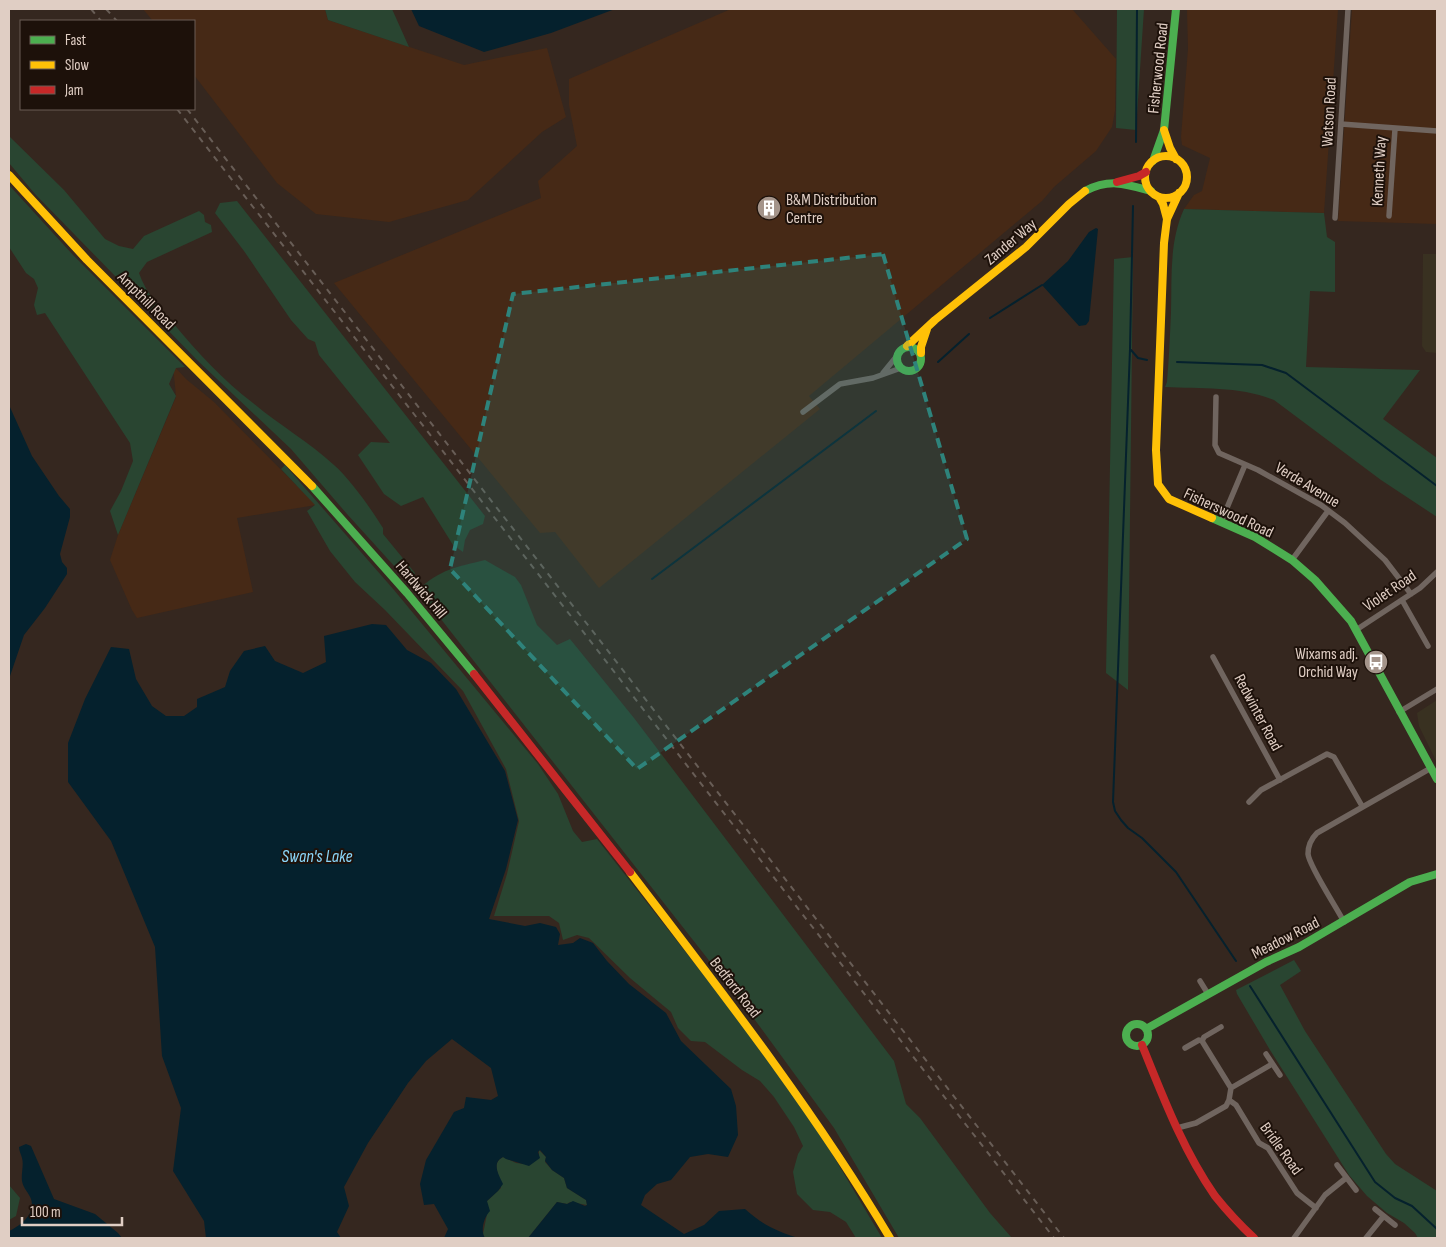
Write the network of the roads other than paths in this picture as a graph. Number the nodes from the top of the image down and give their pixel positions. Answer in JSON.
{"nodes":[{"id":1,"x":1176,"y":9,"type":"edge"},
{"id":2,"x":1348,"y":9,"type":"edge"},
{"id":3,"x":1341,"y":124,"type":"junction"},
{"id":4,"x":1395,"y":129,"type":"junction"},
{"id":5,"x":1164,"y":130,"type":"junction"},
{"id":6,"x":1437,"y":131,"type":"edge"},
{"id":7,"x":1176,"y":159,"type":"junction"},
{"id":8,"x":1153,"y":162,"type":"junction"},
{"id":9,"x":1146,"y":172,"type":"junction"},
{"id":10,"x":9,"y":175,"type":"edge"},
{"id":11,"x":1116,"y":183,"type":"junction"},
{"id":12,"x":1150,"y":191,"type":"junction"},
{"id":13,"x":1179,"y":193,"type":"junction"},
{"id":14,"x":1158,"y":197,"type":"junction"},
{"id":15,"x":1390,"y":216,"type":"dead end"},
{"id":16,"x":1335,"y":218,"type":"dead end"},
{"id":17,"x":1167,"y":220,"type":"junction"},
{"id":18,"x":927,"y":329,"type":"junction"},
{"id":19,"x":907,"y":346,"type":"junction"},
{"id":20,"x":921,"y":353,"type":"junction"},
{"id":21,"x":896,"y":357,"type":"junction"},
{"id":22,"x":901,"y":368,"type":"junction"},
{"id":23,"x":881,"y":375,"type":"junction"},
{"id":24,"x":1216,"y":397,"type":"dead end"},
{"id":25,"x":803,"y":412,"type":"dead end"},
{"id":26,"x":269,"y":442,"type":"joint"},
{"id":27,"x":1245,"y":465,"type":"junction"},
{"id":28,"x":1328,"y":511,"type":"junction"},
{"id":29,"x":1221,"y":522,"type":"junction"},
{"id":30,"x":1292,"y":560,"type":"junction"},
{"id":31,"x":1437,"y":573,"type":"edge"},
{"id":32,"x":1411,"y":594,"type":"junction"},
{"id":33,"x":1402,"y":600,"type":"junction"},
{"id":34,"x":1356,"y":630,"type":"junction"},
{"id":35,"x":1428,"y":646,"type":"dead end"},
{"id":36,"x":1213,"y":657,"type":"dead end"},
{"id":37,"x":1437,"y":689,"type":"edge"},
{"id":38,"x":1399,"y":712,"type":"junction"},
{"id":39,"x":544,"y":763,"type":"joint"},
{"id":40,"x":1431,"y":768,"type":"junction"},
{"id":41,"x":1280,"y":780,"type":"junction"},
{"id":42,"x":1437,"y":780,"type":"edge"},
{"id":43,"x":1249,"y":802,"type":"dead end"},
{"id":44,"x":1361,"y":807,"type":"junction"},
{"id":45,"x":1437,"y":874,"type":"edge"},
{"id":46,"x":1342,"y":918,"type":"junction"},
{"id":47,"x":1200,"y":981,"type":"dead end"},
{"id":48,"x":1208,"y":994,"type":"junction"},
{"id":49,"x":1222,"y":1027,"type":"dead end"},
{"id":50,"x":1146,"y":1029,"type":"junction"},
{"id":51,"x":1202,"y":1041,"type":"junction"},
{"id":52,"x":1142,"y":1045,"type":"junction"},
{"id":53,"x":1185,"y":1048,"type":"dead end"},
{"id":54,"x":1266,"y":1054,"type":"dead end"},
{"id":55,"x":1272,"y":1064,"type":"junction"},
{"id":56,"x":1280,"y":1074,"type":"dead end"},
{"id":57,"x":1231,"y":1088,"type":"junction"},
{"id":58,"x":1229,"y":1100,"type":"junction"},
{"id":59,"x":1177,"y":1128,"type":"junction"},
{"id":60,"x":1337,"y":1165,"type":"dead end"},
{"id":61,"x":1346,"y":1178,"type":"junction"},
{"id":62,"x":1356,"y":1190,"type":"dead end"},
{"id":63,"x":1316,"y":1208,"type":"junction"},
{"id":64,"x":1375,"y":1209,"type":"dead end"},
{"id":65,"x":1383,"y":1217,"type":"junction"},
{"id":66,"x":1395,"y":1225,"type":"dead end"},
{"id":67,"x":890,"y":1238,"type":"edge"},
{"id":68,"x":1254,"y":1238,"type":"edge"},
{"id":69,"x":1294,"y":1238,"type":"edge"},
{"id":70,"x":1366,"y":1238,"type":"edge"}],
"edges":[{"from":1,"to":5,"type":"street","name":"Fisherwood Road"},
{"from":2,"to":3,"type":"street","name":"Watson Road"},
{"from":3,"to":4,"type":"street","name":"Kenneth Way"},
{"from":3,"to":16,"type":"street","name":"Watson Road"},
{"from":4,"to":6,"type":"street","name":"Kenneth Way"},
{"from":4,"to":15,"type":"street","name":"Kenneth Way"},
{"from":5,"to":7,"type":"street","name":"Fisherwood Road"},
{"from":5,"to":8,"type":"street","name":"Fisherwood Road"},
{"from":7,"to":8,"type":"street"},
{"from":7,"to":13,"type":"street"},
{"from":8,"to":9,"type":"street"},
{"from":9,"to":11,"type":"street","name":"Zander Way"},
{"from":9,"to":12,"type":"street"},
{"from":10,"to":26,"type":"street","name":"Ampthill Road"},
{"from":11,"to":12,"type":"street","name":"Zander Way"},
{"from":11,"to":18,"type":"street","name":"Zander Way"},
{"from":12,"to":14,"type":"street"},
{"from":13,"to":14,"type":"street"},
{"from":13,"to":17,"type":"street"},
{"from":14,"to":17,"type":"street"},
{"from":17,"to":29,"type":"street","name":"Fisherswood Road"},
{"from":18,"to":19,"type":"street","name":"Zander Way"},
{"from":18,"to":20,"type":"street"},
{"from":19,"to":20,"type":"street"},
{"from":19,"to":21,"type":"street"},
{"from":20,"to":22,"type":"street"},
{"from":21,"to":22,"type":"street"},
{"from":21,"to":23,"type":"street"},
{"from":22,"to":23,"type":"street"},
{"from":23,"to":25,"type":"street"},
{"from":24,"to":27,"type":"street","name":"Verde Avenue"},
{"from":26,"to":39,"type":"street","name":"Hardwick Hill"},
{"from":27,"to":28,"type":"street","name":"Verde Avenue"},
{"from":27,"to":29,"type":"street"},
{"from":28,"to":30,"type":"street"},
{"from":28,"to":32,"type":"street","name":"Verde Avenue"},
{"from":29,"to":30,"type":"street","name":"Fisherswood Road"},
{"from":30,"to":34,"type":"street","name":"Fisherswood Road"},
{"from":31,"to":32,"type":"street","name":"Violet Road"},
{"from":32,"to":33,"type":"street","name":"Violet Road"},
{"from":33,"to":34,"type":"street","name":"Violet Road"},
{"from":33,"to":35,"type":"street"},
{"from":34,"to":38,"type":"street","name":"Fisherswood Road"},
{"from":36,"to":41,"type":"street","name":"Redwinter Road"},
{"from":37,"to":38,"type":"street"},
{"from":38,"to":40,"type":"street","name":"Fisherswood Road"},
{"from":39,"to":67,"type":"street","name":"Bedford Road"},
{"from":40,"to":42,"type":"street","name":"Fisherswood Road"},
{"from":40,"to":44,"type":"street"},
{"from":41,"to":43,"type":"street"},
{"from":41,"to":44,"type":"street"},
{"from":44,"to":46,"type":"street"},
{"from":45,"to":46,"type":"street","name":"Meadow Road"},
{"from":46,"to":48,"type":"street","name":"Meadow Road"},
{"from":47,"to":48,"type":"street"},
{"from":48,"to":50,"type":"street","name":"Meadow Road"},
{"from":49,"to":51,"type":"street"},
{"from":50,"to":52,"type":"street"},
{"from":50,"to":52,"type":"street"},
{"from":51,"to":53,"type":"street"},
{"from":51,"to":57,"type":"street"},
{"from":52,"to":59,"type":"street"},
{"from":54,"to":55,"type":"street"},
{"from":55,"to":56,"type":"street"},
{"from":55,"to":57,"type":"street"},
{"from":57,"to":58,"type":"street"},
{"from":58,"to":59,"type":"street"},
{"from":58,"to":63,"type":"street","name":"Bridle Road"},
{"from":59,"to":68,"type":"street"},
{"from":60,"to":61,"type":"street"},
{"from":61,"to":62,"type":"street"},
{"from":61,"to":63,"type":"street"},
{"from":63,"to":69,"type":"street"},
{"from":64,"to":65,"type":"street"},
{"from":65,"to":66,"type":"street"},
{"from":65,"to":70,"type":"street"}]}
